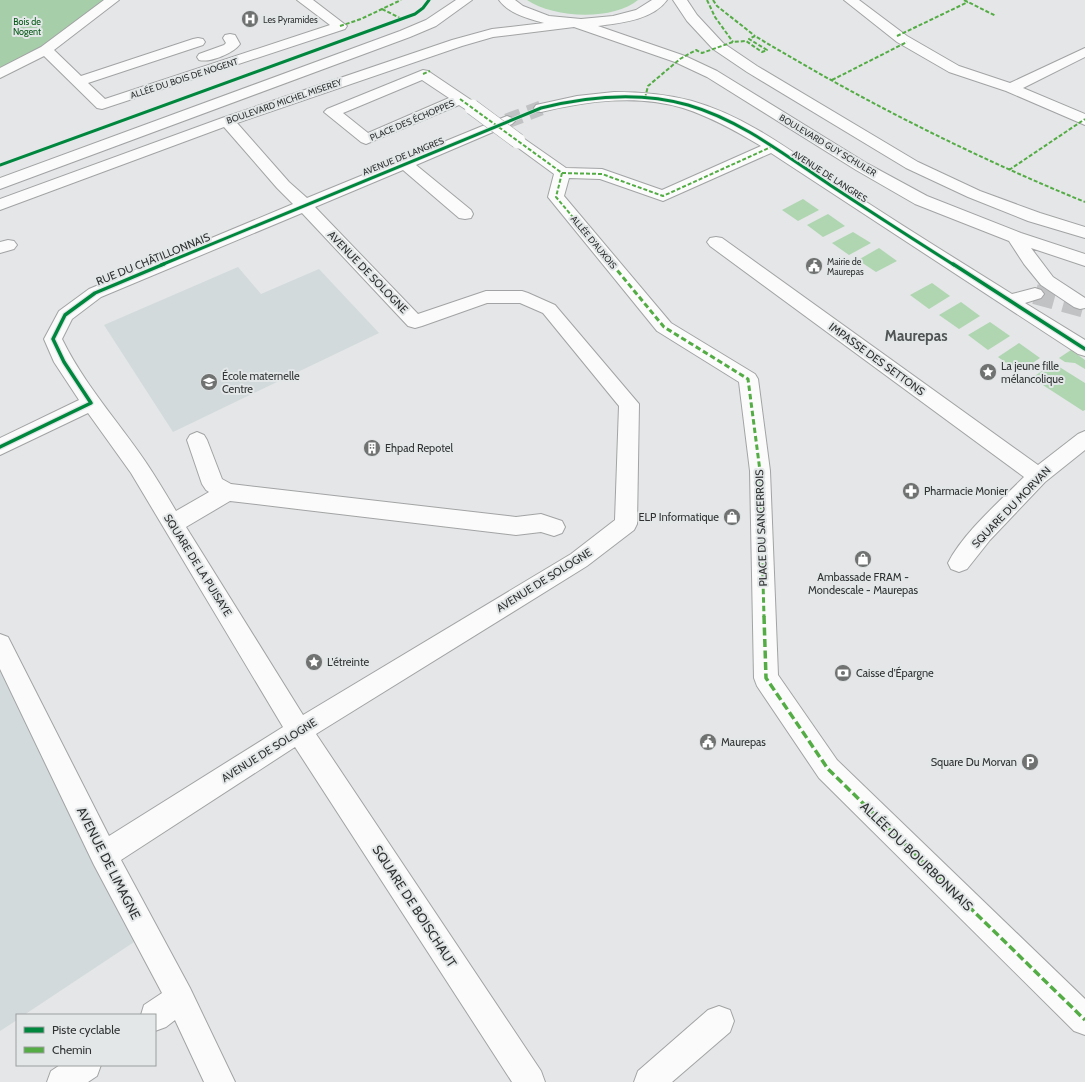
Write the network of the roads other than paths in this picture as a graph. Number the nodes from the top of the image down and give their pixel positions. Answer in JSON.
{"nodes":[{"id":1,"x":112,"y":0,"type":"edge"},
{"id":2,"x":304,"y":0,"type":"edge"},
{"id":3,"x":465,"y":0,"type":"edge"},
{"id":4,"x":506,"y":0,"type":"edge"},
{"id":5,"x":660,"y":0,"type":"edge"},
{"id":6,"x":680,"y":0,"type":"edge"},
{"id":7,"x":851,"y":0,"type":"edge"},
{"id":8,"x":575,"y":23,"type":"junction"},
{"id":9,"x":230,"y":38,"type":"dead end"},
{"id":10,"x":198,"y":42,"type":"dead end"},
{"id":11,"x":46,"y":50,"type":"junction"},
{"id":12,"x":1085,"y":52,"type":"edge"},
{"id":13,"x":0,"y":74,"type":"edge"},
{"id":14,"x":78,"y":82,"type":"junction"},
{"id":15,"x":154,"y":88,"type":"junction"},
{"id":16,"x":1011,"y":88,"type":"junction"},
{"id":17,"x":466,"y":103,"type":"junction"},
{"id":18,"x":541,"y":108,"type":"tunnel mouth"},
{"id":19,"x":1085,"y":120,"type":"edge"},
{"id":20,"x":227,"y":121,"type":"junction"},
{"id":21,"x":507,"y":121,"type":"tunnel mouth"},
{"id":22,"x":771,"y":147,"type":"junction"},
{"id":23,"x":405,"y":164,"type":"junction"},
{"id":24,"x":562,"y":173,"type":"junction"},
{"id":25,"x":0,"y":184,"type":"edge"},
{"id":26,"x":0,"y":204,"type":"edge"},
{"id":27,"x":304,"y":205,"type":"junction"},
{"id":28,"x":465,"y":214,"type":"dead end"},
{"id":29,"x":1085,"y":233,"type":"edge"},
{"id":30,"x":1015,"y":238,"type":"junction"},
{"id":31,"x":716,"y":242,"type":"dead end"},
{"id":32,"x":1085,"y":260,"type":"edge"},
{"id":33,"x":1035,"y":294,"type":"tunnel mouth"},
{"id":34,"x":1009,"y":301,"type":"junction"},
{"id":35,"x":1080,"y":303,"type":"dead end"},
{"id":36,"x":1085,"y":349,"type":"edge"},
{"id":37,"x":748,"y":379,"type":"joint"},
{"id":38,"x":91,"y":403,"type":"junction"},
{"id":39,"x":1085,"y":439,"type":"edge"},
{"id":40,"x":197,"y":440,"type":"dead end"},
{"id":41,"x":0,"y":447,"type":"edge"},
{"id":42,"x":1038,"y":476,"type":"junction"},
{"id":43,"x":227,"y":492,"type":"junction"},
{"id":44,"x":172,"y":524,"type":"junction"},
{"id":45,"x":554,"y":527,"type":"dead end"},
{"id":46,"x":959,"y":563,"type":"dead end"},
{"id":47,"x":0,"y":644,"type":"edge"},
{"id":48,"x":766,"y":678,"type":"joint"},
{"id":49,"x":299,"y":731,"type":"junction"},
{"id":50,"x":104,"y":855,"type":"junction"},
{"id":51,"x":180,"y":998,"type":"junction"},
{"id":52,"x":156,"y":1015,"type":"edge"},
{"id":53,"x":1085,"y":1020,"type":"edge"},
{"id":54,"x":719,"y":1021,"type":"dead end"},
{"id":55,"x":85,"y":1066,"type":"edge"},
{"id":56,"x":62,"y":1082,"type":"edge"},
{"id":57,"x":220,"y":1082,"type":"edge"},
{"id":58,"x":530,"y":1082,"type":"edge"},
{"id":59,"x":649,"y":1082,"type":"edge"}],
"edges":[{"from":1,"to":11,"type":"street"},
{"from":2,"to":15,"type":"street","name":"ALLÉE DU BOIS DE NOGENT"},
{"from":3,"to":25,"type":"street","name":"BOULEVARD MICHEL MISEREY"},
{"from":4,"to":8,"type":"street"},
{"from":5,"to":8,"type":"street"},
{"from":6,"to":29,"type":"street"},
{"from":7,"to":16,"type":"street"},
{"from":8,"to":20,"type":"street","name":"BOULEVARD MICHEL MISEREY"},
{"from":8,"to":30,"type":"street","name":"BOULEVARD GUY SCHULER"},
{"from":9,"to":15,"type":"street"},
{"from":10,"to":14,"type":"street"},
{"from":11,"to":13,"type":"street"},
{"from":11,"to":14,"type":"street","name":"ALLÉE DU BOIS DE NOGENT"},
{"from":12,"to":16,"type":"street"},
{"from":14,"to":15,"type":"street","name":"ALLÉE DU BOIS DE NOGENT"},
{"from":16,"to":19,"type":"street"},
{"from":17,"to":17,"type":"street","name":"PLACE DES ÉCHOPPES"},
{"from":17,"to":24,"type":"street","bridge":true},
{"from":18,"to":22,"type":"street","name":"AVENUE DE LANGRES"},
{"from":20,"to":26,"type":"street","name":"BOULEVARD MICHEL MISEREY"},
{"from":20,"to":27,"type":"street","name":"AVENUE DE SOLOGNE"},
{"from":21,"to":23,"type":"street","name":"AVENUE DE LANGRES"},
{"from":22,"to":24,"type":"street"},
{"from":22,"to":34,"type":"street","name":"AVENUE DE LANGRES"},
{"from":23,"to":27,"type":"street","name":"AVENUE DE LANGRES"},
{"from":23,"to":28,"type":"street"},
{"from":24,"to":37,"type":"street","name":"ALLÉE D'AUXOIS"},
{"from":27,"to":38,"type":"street","name":"RUE DU CHÂTILLONNAIS"},
{"from":27,"to":49,"type":"street","name":"AVENUE DE SOLOGNE"},
{"from":30,"to":32,"type":"street","name":"BOULEVARD GUY SCHULER"},
{"from":30,"to":35,"type":"street"},
{"from":31,"to":42,"type":"street","name":"IMPASSE DES SETTONS"},
{"from":33,"to":34,"type":"street"},
{"from":34,"to":36,"type":"street","name":"AVENUE DE LANGRES"},
{"from":37,"to":48,"type":"street","name":"PLACE DU SANCERROIS"},
{"from":38,"to":41,"type":"street"},
{"from":38,"to":44,"type":"street","name":"SQUARE DE LA PUISAYE"},
{"from":39,"to":42,"type":"street","name":"SQUARE DU MORVAN"},
{"from":40,"to":43,"type":"street"},
{"from":42,"to":46,"type":"street","name":"SQUARE DU MORVAN"},
{"from":43,"to":44,"type":"street"},
{"from":43,"to":45,"type":"street"},
{"from":44,"to":49,"type":"street","name":"SQUARE DE LA PUISAYE"},
{"from":47,"to":50,"type":"street","name":"AVENUE DE LIMAGNE"},
{"from":48,"to":53,"type":"street","name":"ALLÉE DU BOURBONNAIS"},
{"from":49,"to":50,"type":"street","name":"AVENUE DE SOLOGNE"},
{"from":49,"to":58,"type":"street","name":"SQUARE DE BOISCHAUT"},
{"from":50,"to":51,"type":"street","name":"AVENUE DE LIMAGNE"},
{"from":51,"to":52,"type":"street"},
{"from":51,"to":57,"type":"street","name":"AVENUE DE LIMAGNE"},
{"from":54,"to":59,"type":"street"},
{"from":55,"to":56,"type":"street"}]}
